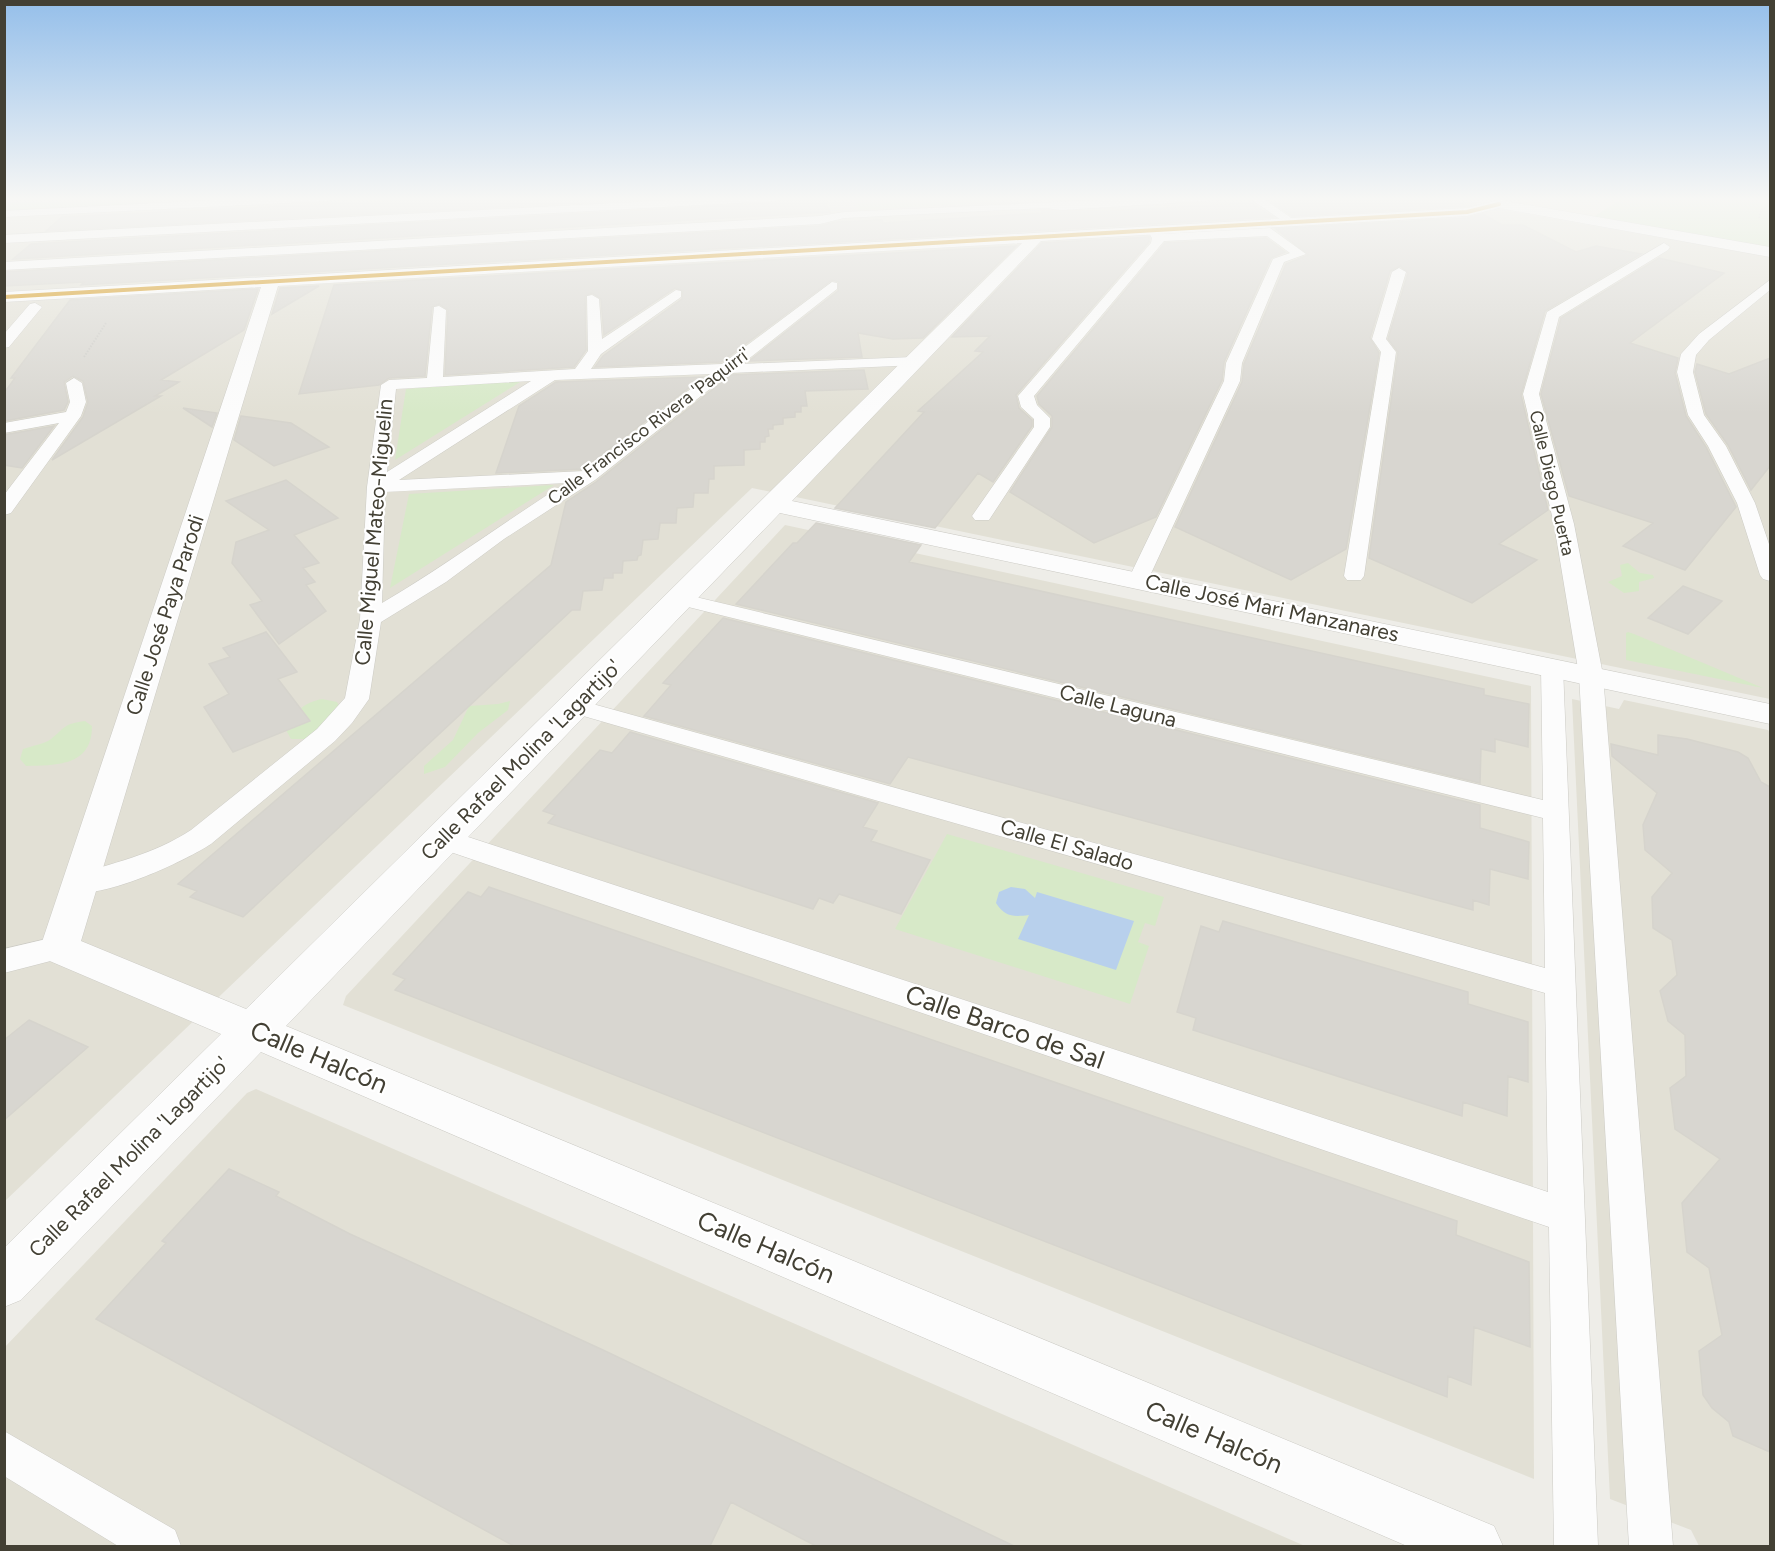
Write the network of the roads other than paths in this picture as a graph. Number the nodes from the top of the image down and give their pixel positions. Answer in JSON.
{"nodes":[{"id":1,"x":486,"y":269,"type":"edge"},
{"id":2,"x":1005,"y":269,"type":"edge"},
{"id":3,"x":1135,"y":269,"type":"edge"},
{"id":4,"x":1275,"y":269,"type":"edge"},
{"id":5,"x":1627,"y":269,"type":"edge"},
{"id":6,"x":1399,"y":272,"type":"dead end"},
{"id":7,"x":271,"y":282,"type":"junction"},
{"id":8,"x":1770,"y":284,"type":"edge"},
{"id":9,"x":832,"y":286,"type":"dead end"},
{"id":10,"x":676,"y":294,"type":"dead end"},
{"id":11,"x":4,"y":297,"type":"edge"},
{"id":12,"x":592,"y":299,"type":"dead end"},
{"id":13,"x":120,"y":301,"type":"road end"},
{"id":14,"x":35,"y":307,"type":"junction"},
{"id":15,"x":4,"y":309,"type":"edge"},
{"id":16,"x":439,"y":310,"type":"dead end"},
{"id":17,"x":4,"y":344,"type":"edge"},
{"id":18,"x":595,"y":351,"type":"junction"},
{"id":19,"x":914,"y":362,"type":"junction"},
{"id":20,"x":724,"y":369,"type":"junction"},
{"id":21,"x":580,"y":374,"type":"junction"},
{"id":22,"x":552,"y":375,"type":"junction"},
{"id":23,"x":74,"y":382,"type":"road end"},
{"id":24,"x":435,"y":383,"type":"junction"},
{"id":25,"x":73,"y":416,"type":"junction"},
{"id":26,"x":4,"y":428,"type":"edge"},
{"id":27,"x":589,"y":476,"type":"junction"},
{"id":28,"x":376,"y":488,"type":"junction"},
{"id":29,"x":773,"y":504,"type":"junction"},
{"id":30,"x":4,"y":509,"type":"edge"},
{"id":31,"x":982,"y":516,"type":"dead end"},
{"id":32,"x":1770,"y":575,"type":"edge"},
{"id":33,"x":1354,"y":576,"type":"dead end"},
{"id":34,"x":1138,"y":580,"type":"junction"},
{"id":35,"x":680,"y":599,"type":"junction"},
{"id":36,"x":371,"y":618,"type":"junction"},
{"id":37,"x":1552,"y":667,"type":"junction"},
{"id":38,"x":1591,"y":675,"type":"junction"},
{"id":39,"x":574,"y":706,"type":"junction"},
{"id":40,"x":1770,"y":714,"type":"edge"},
{"id":41,"x":1556,"y":812,"type":"junction"},
{"id":42,"x":443,"y":839,"type":"junction"},
{"id":43,"x":79,"y":884,"type":"junction"},
{"id":44,"x":59,"y":948,"type":"junction"},
{"id":45,"x":4,"y":961,"type":"edge"},
{"id":46,"x":1561,"y":985,"type":"junction"},
{"id":47,"x":254,"y":1030,"type":"junction"},
{"id":48,"x":1567,"y":1216,"type":"junction"},
{"id":49,"x":4,"y":1283,"type":"edge"},
{"id":50,"x":4,"y":1452,"type":"edge"},
{"id":51,"x":159,"y":1546,"type":"edge"},
{"id":52,"x":1474,"y":1546,"type":"edge"},
{"id":53,"x":1576,"y":1546,"type":"edge"},
{"id":54,"x":1651,"y":1546,"type":"edge"}],
"edges":[{"from":1,"to":7,"type":"street"},
{"from":2,"to":19,"type":"street","name":"Calle Rafael Molina 'Lagartijo'"},
{"from":3,"to":31,"type":"lane"},
{"from":4,"to":34,"type":"lane"},
{"from":5,"to":38,"type":"lane","name":"Calle Diego Puerta"},
{"from":6,"to":33,"type":"lane"},
{"from":7,"to":11,"type":"street"},
{"from":7,"to":43,"type":"street","name":"Calle José Paya Parodi"},
{"from":8,"to":32,"type":"lane"},
{"from":9,"to":20,"type":"lane","name":"Calle Francisco Rivera 'Paquirri'"},
{"from":10,"to":18,"type":"lane"},
{"from":12,"to":18,"type":"lane"},
{"from":13,"to":14,"type":"street"},
{"from":14,"to":15,"type":"street"},
{"from":14,"to":17,"type":"lane"},
{"from":16,"to":24,"type":"lane"},
{"from":18,"to":21,"type":"lane"},
{"from":19,"to":20,"type":"lane"},
{"from":19,"to":29,"type":"street","name":"Calle Rafael Molina 'Lagartijo'"},
{"from":20,"to":21,"type":"lane"},
{"from":20,"to":27,"type":"lane","name":"Calle Francisco Rivera 'Paquirri'"},
{"from":21,"to":22,"type":"lane"},
{"from":22,"to":24,"type":"lane"},
{"from":22,"to":28,"type":"lane"},
{"from":23,"to":25,"type":"lane"},
{"from":24,"to":28,"type":"lane","name":"Calle Miguel Mateo-Miguelin"},
{"from":25,"to":26,"type":"lane"},
{"from":25,"to":30,"type":"lane"},
{"from":27,"to":28,"type":"lane"},
{"from":27,"to":36,"type":"lane","name":"Calle Francisco Rivera 'Paquirri'"},
{"from":28,"to":36,"type":"lane","name":"Calle Miguel Mateo-Miguelin"},
{"from":29,"to":34,"type":"street","name":"Calle José Mari Manzanares"},
{"from":29,"to":35,"type":"street","name":"Calle Rafael Molina 'Lagartijo'"},
{"from":34,"to":37,"type":"street","name":"Calle José Mari Manzanares"},
{"from":35,"to":39,"type":"street","name":"Calle Rafael Molina 'Lagartijo'"},
{"from":35,"to":41,"type":"lane","name":"Calle Laguna"},
{"from":36,"to":43,"type":"lane","name":"Calle Miguel Mateo-Miguelin"},
{"from":37,"to":38,"type":"street","name":"Calle José Mari Manzanares"},
{"from":37,"to":41,"type":"lane"},
{"from":38,"to":40,"type":"street","name":"Calle José Mari Manzanares"},
{"from":38,"to":54,"type":"lane","name":"Calle Diego Puerta"},
{"from":39,"to":42,"type":"street","name":"Calle Rafael Molina 'Lagartijo'"},
{"from":39,"to":46,"type":"lane","name":"Calle El Salado"},
{"from":41,"to":46,"type":"lane"},
{"from":42,"to":47,"type":"street","name":"Calle Rafael Molina 'Lagartijo'"},
{"from":42,"to":48,"type":"lane","name":"Calle Barco de Sal"},
{"from":43,"to":44,"type":"street","name":"Calle José Paya Parodi"},
{"from":44,"to":45,"type":"lane"},
{"from":44,"to":47,"type":"street","name":"Calle Halcón"},
{"from":46,"to":48,"type":"lane"},
{"from":47,"to":49,"type":"street","name":"Calle Rafael Molina 'Lagartijo'"},
{"from":47,"to":52,"type":"street","name":"Calle Halcón"},
{"from":48,"to":53,"type":"lane"},
{"from":50,"to":51,"type":"lane"}]}
